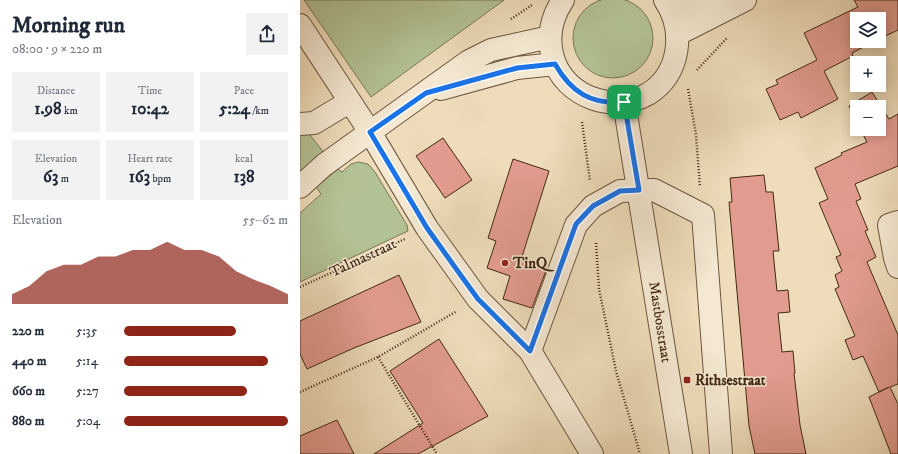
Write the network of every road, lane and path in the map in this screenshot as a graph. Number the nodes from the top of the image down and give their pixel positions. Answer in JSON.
{"nodes":[{"id":1,"x":563,"y":0,"type":"edge"},
{"id":2,"x":745,"y":0,"type":"edge"},
{"id":3,"x":719,"y":4,"type":"edge"},
{"id":4,"x":668,"y":5,"type":"edge"},
{"id":5,"x":300,"y":25,"type":"edge"},
{"id":6,"x":678,"y":34,"type":"junction"},
{"id":7,"x":550,"y":37,"type":"junction"},
{"id":8,"x":555,"y":64,"type":"junction"},
{"id":9,"x":688,"y":88,"type":"dead end"},
{"id":10,"x":426,"y":93,"type":"junction"},
{"id":11,"x":349,"y":102,"type":"junction"},
{"id":12,"x":624,"y":102,"type":"junction"},
{"id":13,"x":582,"y":122,"type":"dead end"},
{"id":14,"x":300,"y":124,"type":"edge"},
{"id":15,"x":370,"y":132,"type":"junction"},
{"id":16,"x":300,"y":187,"type":"edge"},
{"id":17,"x":639,"y":190,"type":"junction"},
{"id":18,"x":593,"y":206,"type":"junction"},
{"id":19,"x":703,"y":215,"type":"junction"},
{"id":20,"x":898,"y":222,"type":"edge"},
{"id":21,"x":427,"y":228,"type":"junction"},
{"id":22,"x":898,"y":267,"type":"edge"},
{"id":23,"x":300,"y":287,"type":"edge"},
{"id":24,"x":478,"y":299,"type":"junction"},
{"id":25,"x":530,"y":351,"type":"junction"},
{"id":26,"x":378,"y":356,"type":"junction"},
{"id":27,"x":300,"y":392,"type":"edge"},
{"id":28,"x":437,"y":454,"type":"edge"},
{"id":29,"x":592,"y":454,"type":"edge"},
{"id":30,"x":640,"y":454,"type":"edge"},
{"id":31,"x":681,"y":454,"type":"edge"},
{"id":32,"x":721,"y":454,"type":"edge"}],
"edges":[{"from":1,"to":7,"type":"street"},
{"from":2,"to":3,"type":"street"},
{"from":3,"to":4,"type":"street"},
{"from":3,"to":6,"type":"street"},
{"from":4,"to":6,"type":"street"},
{"from":5,"to":11,"type":"street"},
{"from":6,"to":12,"type":"street"},
{"from":7,"to":8,"type":"street"},
{"from":7,"to":10,"type":"street"},
{"from":8,"to":10,"type":"street"},
{"from":8,"to":12,"type":"street"},
{"from":9,"to":19,"type":"path"},
{"from":10,"to":15,"type":"street"},
{"from":11,"to":14,"type":"street"},
{"from":11,"to":15,"type":"street"},
{"from":12,"to":17,"type":"street","name":"Mastbosstraat"},
{"from":13,"to":18,"type":"path"},
{"from":15,"to":16,"type":"street"},
{"from":15,"to":21,"type":"street"},
{"from":17,"to":18,"type":"street"},
{"from":17,"to":19,"type":"street"},
{"from":17,"to":31,"type":"street","name":"Mastbosstraat"},
{"from":18,"to":25,"type":"street"},
{"from":18,"to":30,"type":"path"},
{"from":19,"to":32,"type":"street"},
{"from":20,"to":22,"type":"street"},
{"from":21,"to":23,"type":"path","name":"Talmastraat"},
{"from":21,"to":24,"type":"street"},
{"from":24,"to":25,"type":"street"},
{"from":24,"to":26,"type":"path"},
{"from":25,"to":29,"type":"street"},
{"from":26,"to":27,"type":"path"},
{"from":26,"to":28,"type":"path"}]}
